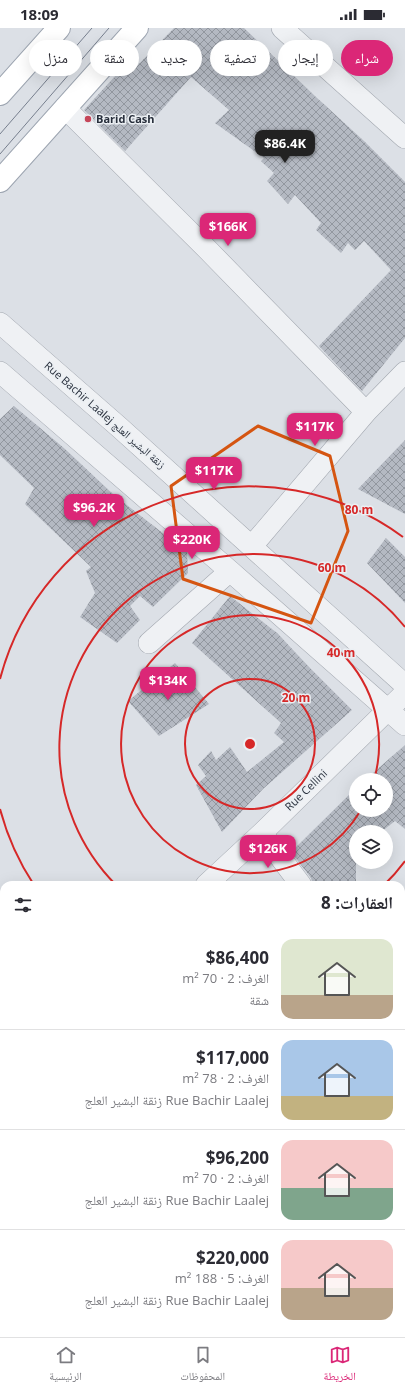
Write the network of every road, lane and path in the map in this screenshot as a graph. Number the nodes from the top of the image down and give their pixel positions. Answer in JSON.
{"nodes":[{"id":1,"x":60,"y":28,"type":"edge"},
{"id":2,"x":137,"y":28,"type":"edge"},
{"id":3,"x":282,"y":28,"type":"edge"},
{"id":4,"x":0,"y":94,"type":"edge"},
{"id":5,"x":65,"y":108,"type":"junction"},
{"id":6,"x":405,"y":138,"type":"edge"},
{"id":7,"x":0,"y":181,"type":"edge"},
{"id":8,"x":0,"y":323,"type":"edge"},
{"id":9,"x":0,"y":372,"type":"edge"},
{"id":10,"x":405,"y":372,"type":"edge"},
{"id":11,"x":366,"y":412,"type":"junction"},
{"id":12,"x":252,"y":546,"type":"junction"},
{"id":13,"x":230,"y":571,"type":"junction"},
{"id":14,"x":149,"y":643,"type":"dead end"},
{"id":15,"x":405,"y":685,"type":"edge"},
{"id":16,"x":405,"y":693,"type":"edge"},
{"id":17,"x":388,"y":711,"type":"junction"},
{"id":18,"x":405,"y":725,"type":"edge"},
{"id":19,"x":262,"y":833,"type":"junction"},
{"id":20,"x":210,"y":881,"type":"edge"},
{"id":21,"x":298,"y":881,"type":"edge"}],
"edges":[{"from":1,"to":4,"type":"main road"},
{"from":2,"to":5,"type":"main road"},
{"from":3,"to":6,"type":"street"},
{"from":5,"to":7,"type":"main road"},
{"from":5,"to":11,"type":"street"},
{"from":8,"to":12,"type":"street","name":"Rue Bachir Laalej زنقة البشير العلج"},
{"from":9,"to":13,"type":"street"},
{"from":10,"to":11,"type":"street"},
{"from":11,"to":12,"type":"street"},
{"from":12,"to":15,"type":"street","name":"Rue Bachir Laalej زنقة البشير العلج"},
{"from":13,"to":14,"type":"street"},
{"from":13,"to":17,"type":"street"},
{"from":16,"to":17,"type":"street","name":"Rue Cellini"},
{"from":17,"to":18,"type":"street"},
{"from":17,"to":19,"type":"street","name":"Rue Cellini"},
{"from":19,"to":20,"type":"street","name":"Rue Cellini"},
{"from":19,"to":21,"type":"street"}]}
